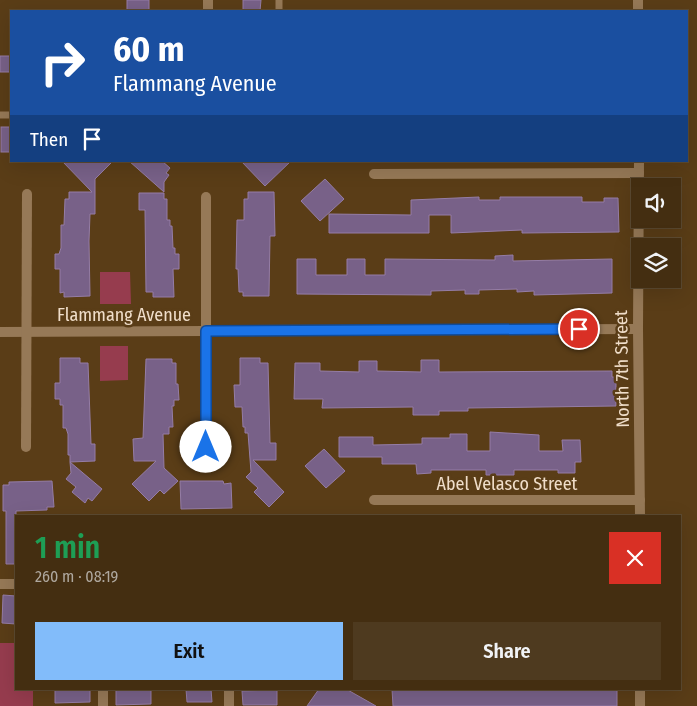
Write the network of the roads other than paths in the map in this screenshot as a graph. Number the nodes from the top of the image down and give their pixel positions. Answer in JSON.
{"nodes":[{"id":1,"x":639,"y":162,"type":"edge"},
{"id":2,"x":639,"y":173,"type":"junction"},
{"id":3,"x":374,"y":174,"type":"dead end"},
{"id":4,"x":27,"y":194,"type":"dead end"},
{"id":5,"x":206,"y":197,"type":"dead end"},
{"id":6,"x":638,"y":329,"type":"junction"},
{"id":7,"x":206,"y":331,"type":"junction"},
{"id":8,"x":0,"y":332,"type":"edge"},
{"id":9,"x":26,"y":332,"type":"junction"},
{"id":10,"x":26,"y":447,"type":"dead end"},
{"id":11,"x":206,"y":447,"type":"dead end"},
{"id":12,"x":374,"y":500,"type":"dead end"},
{"id":13,"x":640,"y":500,"type":"junction"},
{"id":14,"x":640,"y":515,"type":"edge"},
{"id":15,"x":0,"y":584,"type":"edge"},
{"id":16,"x":15,"y":584,"type":"edge"},
{"id":17,"x":103,"y":690,"type":"edge"},
{"id":18,"x":229,"y":690,"type":"edge"},
{"id":19,"x":640,"y":690,"type":"edge"},
{"id":20,"x":103,"y":706,"type":"edge"},
{"id":21,"x":230,"y":706,"type":"edge"},
{"id":22,"x":640,"y":706,"type":"edge"}],
"edges":[{"from":1,"to":2,"type":"street","name":"North 7th Street"},
{"from":2,"to":3,"type":"street"},
{"from":2,"to":6,"type":"street","name":"North 7th Street"},
{"from":4,"to":9,"type":"street"},
{"from":5,"to":7,"type":"street"},
{"from":6,"to":7,"type":"street","name":"Flammang Avenue"},
{"from":6,"to":13,"type":"street","name":"North 7th Street"},
{"from":7,"to":9,"type":"street","name":"Flammang Avenue"},
{"from":7,"to":11,"type":"street"},
{"from":8,"to":9,"type":"street","name":"Flammang Avenue"},
{"from":9,"to":10,"type":"street"},
{"from":12,"to":13,"type":"street","name":"Abel Velasco Street"},
{"from":13,"to":14,"type":"street","name":"North 7th Street"},
{"from":15,"to":16,"type":"street"},
{"from":17,"to":20,"type":"street"},
{"from":18,"to":21,"type":"street"},
{"from":19,"to":22,"type":"street"}]}
